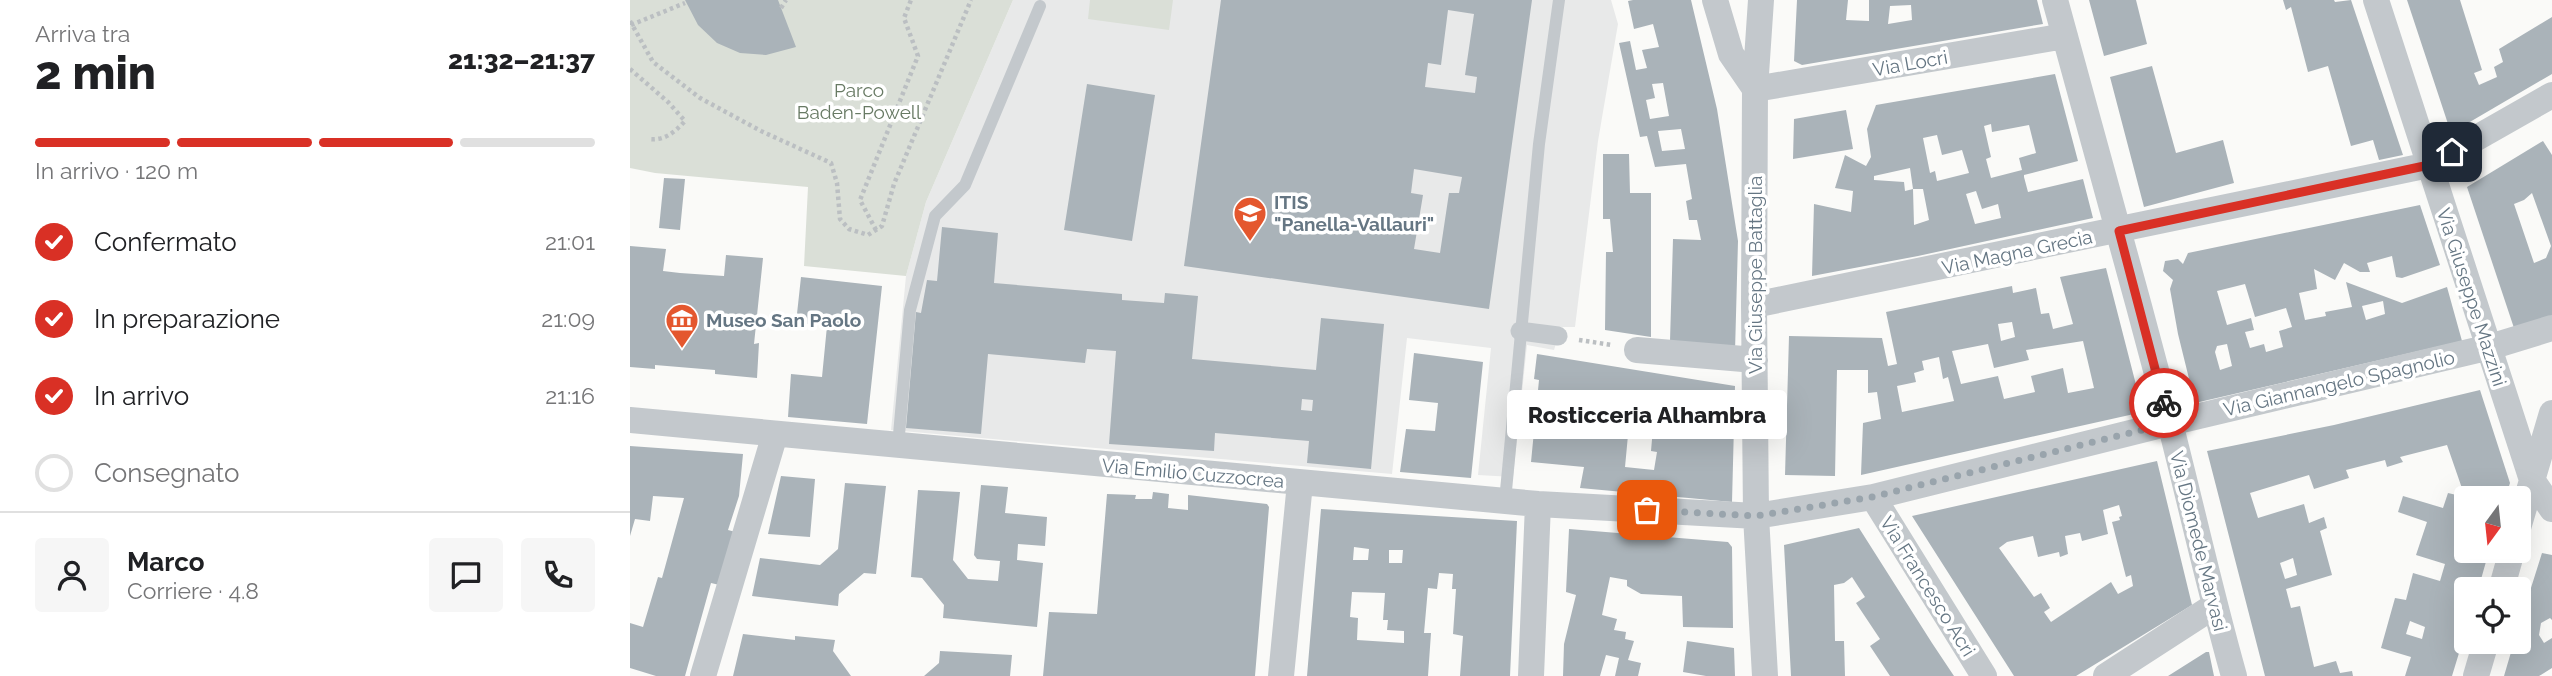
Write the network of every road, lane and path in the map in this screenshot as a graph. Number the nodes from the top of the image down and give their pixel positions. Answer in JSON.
{"nodes":[{"id":1,"x":786,"y":0,"type":"edge"},
{"id":2,"x":911,"y":0,"type":"edge"},
{"id":3,"x":971,"y":0,"type":"edge"},
{"id":4,"x":1559,"y":0,"type":"edge"},
{"id":5,"x":1715,"y":0,"type":"edge"},
{"id":6,"x":1762,"y":0,"type":"edge"},
{"id":7,"x":2055,"y":0,"type":"edge"},
{"id":8,"x":2376,"y":0,"type":"edge"},
{"id":9,"x":685,"y":3,"type":"dead end"},
{"id":10,"x":1040,"y":6,"type":"dead end"},
{"id":11,"x":781,"y":8,"type":"dead end"},
{"id":12,"x":631,"y":23,"type":"edge"},
{"id":13,"x":2065,"y":36,"type":"junction"},
{"id":14,"x":630,"y":69,"type":"edge"},
{"id":15,"x":1755,"y":89,"type":"junction"},
{"id":16,"x":2549,"y":102,"type":"edge"},
{"id":17,"x":648,"y":139,"type":"dead end"},
{"id":18,"x":2429,"y":165,"type":"junction"},
{"id":19,"x":876,"y":230,"type":"junction"},
{"id":20,"x":2119,"y":231,"type":"junction"},
{"id":21,"x":1754,"y":305,"type":"junction"},
{"id":22,"x":2552,"y":328,"type":"edge"},
{"id":23,"x":1520,"y":331,"type":"junction"},
{"id":24,"x":1558,"y":336,"type":"joint"},
{"id":25,"x":2490,"y":347,"type":"junction"},
{"id":26,"x":1637,"y":350,"type":"joint"},
{"id":27,"x":1755,"y":360,"type":"junction"},
{"id":28,"x":2552,"y":413,"type":"edge"},
{"id":29,"x":630,"y":420,"type":"edge"},
{"id":30,"x":2170,"y":423,"type":"junction"},
{"id":31,"x":775,"y":435,"type":"junction"},
{"id":32,"x":898,"y":446,"type":"junction"},
{"id":33,"x":2532,"y":480,"type":"junction"},
{"id":34,"x":1300,"y":483,"type":"junction"},
{"id":35,"x":2530,"y":486,"type":"edge"},
{"id":36,"x":1872,"y":497,"type":"junction"},
{"id":37,"x":1505,"y":501,"type":"junction"},
{"id":38,"x":1538,"y":504,"type":"junction"},
{"id":39,"x":2552,"y":509,"type":"edge"},
{"id":40,"x":1756,"y":516,"type":"junction"},
{"id":41,"x":2214,"y":606,"type":"junction"},
{"id":42,"x":2482,"y":654,"type":"edge"},
{"id":43,"x":703,"y":676,"type":"edge"},
{"id":44,"x":1281,"y":676,"type":"edge"},
{"id":45,"x":1531,"y":676,"type":"edge"},
{"id":46,"x":1765,"y":676,"type":"edge"},
{"id":47,"x":1984,"y":676,"type":"edge"},
{"id":48,"x":2106,"y":676,"type":"edge"},
{"id":49,"x":2234,"y":676,"type":"edge"},
{"id":50,"x":2476,"y":676,"type":"edge"}],
"edges":[{"from":1,"to":11,"type":"path"},
{"from":2,"to":19,"type":"path"},
{"from":3,"to":19,"type":"path"},
{"from":4,"to":23,"type":"lane"},
{"from":5,"to":15,"type":"street"},
{"from":6,"to":15,"type":"street","name":"Via Giuseppe Battaglia"},
{"from":7,"to":13,"type":"street","name":"Via Diomede Marvasi"},
{"from":8,"to":18,"type":"street","name":"Via Giuseppe Mazzini"},
{"from":9,"to":12,"type":"path"},
{"from":10,"to":32,"type":"lane"},
{"from":12,"to":19,"type":"path"},
{"from":13,"to":15,"type":"street","name":"Via Locri"},
{"from":13,"to":20,"type":"street","name":"Via Diomede Marvasi"},
{"from":14,"to":17,"type":"path"},
{"from":15,"to":21,"type":"street","name":"Via Giuseppe Battaglia"},
{"from":16,"to":18,"type":"street","name":"Via Magna Grecia"},
{"from":18,"to":20,"type":"street","name":"Via Magna Grecia"},
{"from":18,"to":25,"type":"street","name":"Via Giuseppe Mazzini"},
{"from":20,"to":21,"type":"street","name":"Via Magna Grecia"},
{"from":20,"to":30,"type":"street","name":"Via Diomede Marvasi"},
{"from":21,"to":27,"type":"street","name":"Via Giuseppe Battaglia"},
{"from":22,"to":25,"type":"street","name":"Via Giannangelo Spagnolio"},
{"from":23,"to":24,"type":"street"},
{"from":23,"to":37,"type":"lane"},
{"from":24,"to":26,"type":"path"},
{"from":25,"to":30,"type":"street","name":"Via Giannangelo Spagnolio"},
{"from":25,"to":33,"type":"street","name":"Via Giuseppe Mazzini"},
{"from":26,"to":27,"type":"street"},
{"from":27,"to":40,"type":"street","name":"Via Giuseppe Battaglia"},
{"from":28,"to":33,"type":"street"},
{"from":29,"to":31,"type":"street","name":"Via Emilio Cuzzocrea"},
{"from":30,"to":36,"type":"street","name":"Via Giannangelo Spagnolio"},
{"from":30,"to":41,"type":"street","name":"Via Diomede Marvasi"},
{"from":31,"to":32,"type":"street","name":"Via Emilio Cuzzocrea"},
{"from":31,"to":43,"type":"street"},
{"from":32,"to":34,"type":"street","name":"Via Emilio Cuzzocrea"},
{"from":33,"to":35,"type":"street"},
{"from":33,"to":39,"type":"street","name":"Via Giuseppe Mazzini"},
{"from":34,"to":37,"type":"street","name":"Via Emilio Cuzzocrea"},
{"from":34,"to":44,"type":"street"},
{"from":36,"to":40,"type":"street","name":"Via Giannangelo Spagnolio"},
{"from":36,"to":47,"type":"street","name":"Via Francesco Acri"},
{"from":37,"to":38,"type":"street","name":"Via Emilio Cuzzocrea"},
{"from":38,"to":40,"type":"street","name":"Via Emilio Cuzzocrea"},
{"from":38,"to":45,"type":"street"},
{"from":40,"to":46,"type":"street","name":"Via Giuseppe Battaglia"},
{"from":41,"to":48,"type":"street"},
{"from":41,"to":49,"type":"street","name":"Via Diomede Marvasi"},
{"from":42,"to":50,"type":"street"}]}
